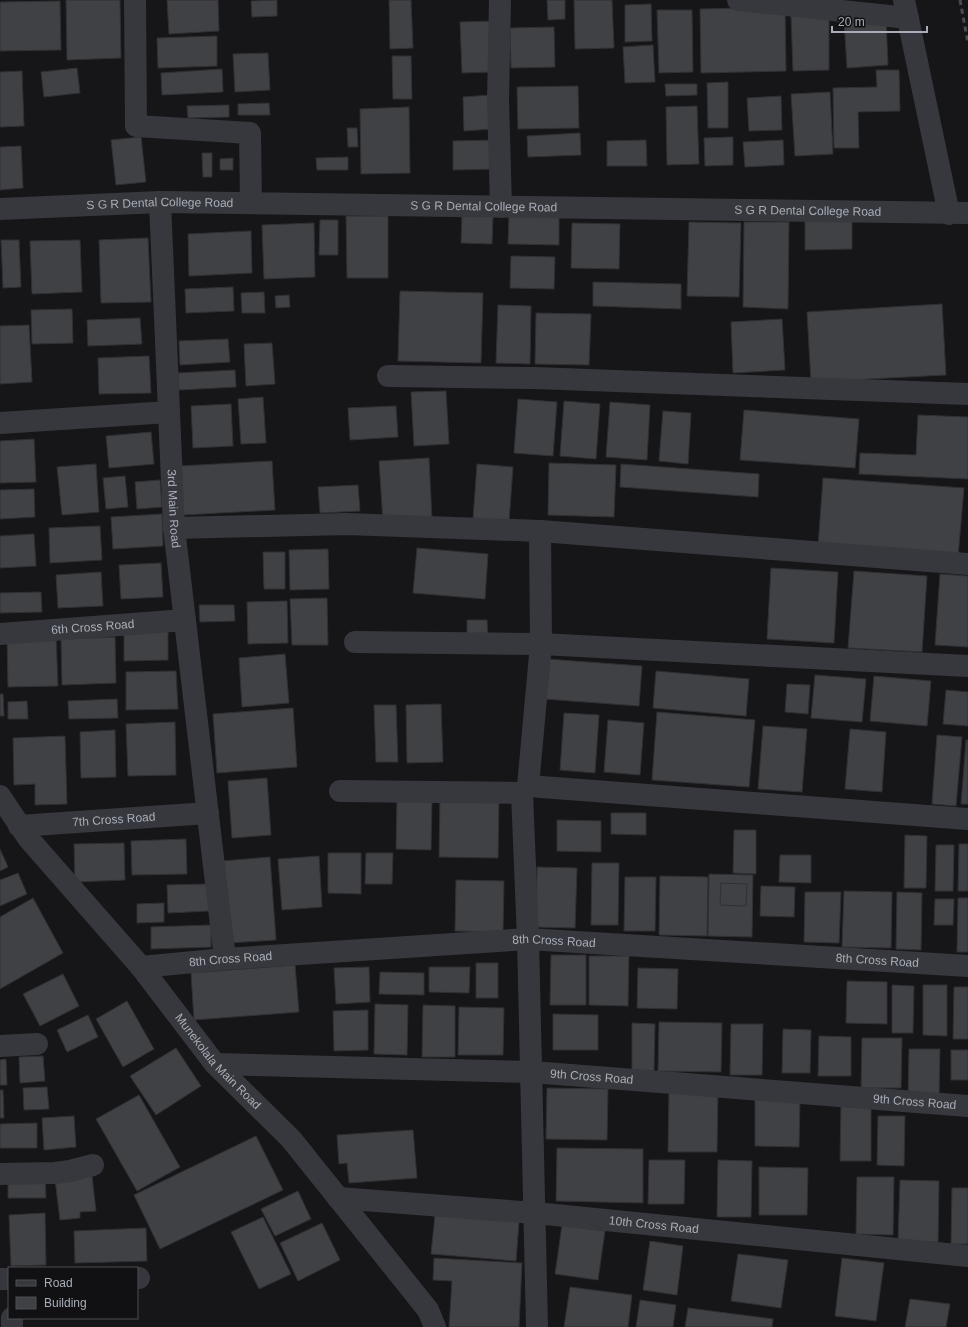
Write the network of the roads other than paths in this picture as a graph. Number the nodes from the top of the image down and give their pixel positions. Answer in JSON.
{"nodes":[{"id":1,"x":135,"y":0,"type":"edge"},
{"id":2,"x":500,"y":0,"type":"edge"},
{"id":3,"x":738,"y":0,"type":"edge"},
{"id":4,"x":906,"y":9,"type":"edge"},
{"id":5,"x":160,"y":202,"type":"junction"},
{"id":6,"x":251,"y":203,"type":"junction"},
{"id":7,"x":500,"y":207,"type":"junction"},
{"id":8,"x":0,"y":209,"type":"edge"},
{"id":9,"x":959,"y":214,"type":"edge"},
{"id":10,"x":388,"y":376,"type":"dead end"},
{"id":11,"x":968,"y":394,"type":"edge"},
{"id":12,"x":169,"y":412,"type":"junction"},
{"id":13,"x":0,"y":423,"type":"edge"},
{"id":14,"x":174,"y":528,"type":"junction"},
{"id":15,"x":540,"y":531,"type":"junction"},
{"id":16,"x":968,"y":564,"type":"edge"},
{"id":17,"x":185,"y":620,"type":"junction"},
{"id":18,"x":0,"y":634,"type":"edge"},
{"id":19,"x":355,"y":642,"type":"dead end"},
{"id":20,"x":541,"y":644,"type":"junction"},
{"id":21,"x":968,"y":666,"type":"edge"},
{"id":22,"x":525,"y":790,"type":"junction"},
{"id":23,"x":340,"y":791,"type":"dead end"},
{"id":24,"x":7,"y":811,"type":"edge"},
{"id":25,"x":208,"y":813,"type":"junction"},
{"id":26,"x":968,"y":819,"type":"edge"},
{"id":27,"x":528,"y":939,"type":"junction"},
{"id":28,"x":225,"y":959,"type":"junction"},
{"id":29,"x":968,"y":966,"type":"edge"},
{"id":30,"x":141,"y":967,"type":"junction"},
{"id":31,"x":37,"y":1044,"type":"dead end"},
{"id":32,"x":0,"y":1046,"type":"edge"},
{"id":33,"x":216,"y":1064,"type":"junction"},
{"id":34,"x":532,"y":1072,"type":"junction"},
{"id":35,"x":968,"y":1106,"type":"edge"},
{"id":36,"x":93,"y":1165,"type":"dead end"},
{"id":37,"x":0,"y":1174,"type":"edge"},
{"id":38,"x":338,"y":1198,"type":"junction"},
{"id":39,"x":535,"y":1213,"type":"junction"},
{"id":40,"x":968,"y":1256,"type":"edge"},
{"id":41,"x":435,"y":1327,"type":"edge"},
{"id":42,"x":537,"y":1327,"type":"edge"}],
"edges":[{"from":1,"to":6,"type":"street"},
{"from":2,"to":7,"type":"street"},
{"from":3,"to":4,"type":"street"},
{"from":4,"to":9,"type":"street"},
{"from":5,"to":6,"type":"street","name":"S G R Dental College Road"},
{"from":5,"to":8,"type":"street","name":"S G R Dental College Road"},
{"from":5,"to":12,"type":"street","name":"3rd Main Road"},
{"from":6,"to":7,"type":"street","name":"S G R Dental College Road"},
{"from":7,"to":9,"type":"street","name":"S G R Dental College Road"},
{"from":10,"to":11,"type":"street"},
{"from":12,"to":13,"type":"street"},
{"from":12,"to":14,"type":"street","name":"3rd Main Road"},
{"from":14,"to":15,"type":"street"},
{"from":14,"to":17,"type":"street","name":"3rd Main Road"},
{"from":15,"to":16,"type":"street"},
{"from":15,"to":20,"type":"street"},
{"from":17,"to":18,"type":"street","name":"6th Cross Road"},
{"from":17,"to":25,"type":"street","name":"3rd Main Road"},
{"from":19,"to":20,"type":"street"},
{"from":20,"to":21,"type":"street"},
{"from":20,"to":22,"type":"street"},
{"from":22,"to":23,"type":"street"},
{"from":22,"to":26,"type":"street"},
{"from":22,"to":27,"type":"street"},
{"from":24,"to":25,"type":"street","name":"7th Cross Road"},
{"from":24,"to":30,"type":"street","name":"Munekolala Main Road"},
{"from":25,"to":28,"type":"street","name":"3rd Main Road"},
{"from":27,"to":28,"type":"street","name":"8th Cross Road"},
{"from":27,"to":29,"type":"street","name":"8th Cross Road"},
{"from":27,"to":34,"type":"street"},
{"from":28,"to":30,"type":"street","name":"8th Cross Road"},
{"from":30,"to":33,"type":"street","name":"Munekolala Main Road"},
{"from":31,"to":32,"type":"street"},
{"from":33,"to":34,"type":"street","name":"9th Cross Road"},
{"from":33,"to":38,"type":"street","name":"Munekolala Main Road"},
{"from":34,"to":35,"type":"street","name":"9th Cross Road"},
{"from":34,"to":39,"type":"street"},
{"from":36,"to":37,"type":"street"},
{"from":38,"to":39,"type":"street","name":"10th Cross Road"},
{"from":38,"to":41,"type":"street","name":"Munekolala Main Road"},
{"from":39,"to":40,"type":"street","name":"10th Cross Road"},
{"from":39,"to":42,"type":"street"}]}
